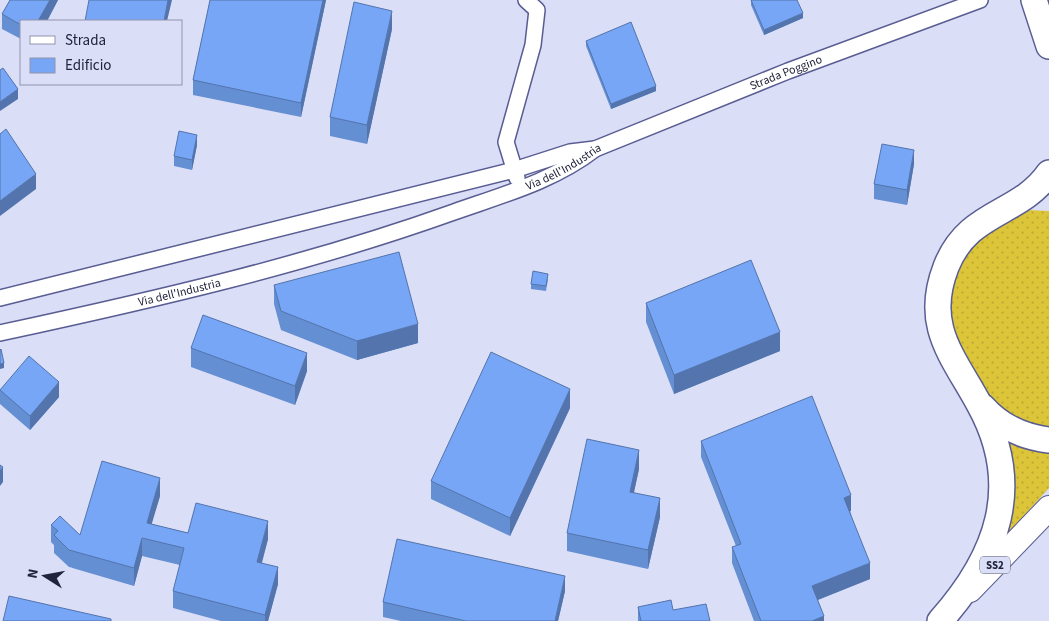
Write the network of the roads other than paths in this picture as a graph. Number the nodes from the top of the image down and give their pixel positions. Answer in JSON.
{"nodes":[{"id":1,"x":526,"y":0,"type":"edge"},
{"id":2,"x":980,"y":0,"type":"edge"},
{"id":3,"x":1035,"y":0,"type":"edge"},
{"id":4,"x":1049,"y":36,"type":"edge"},
{"id":5,"x":1049,"y":46,"type":"edge"},
{"id":6,"x":595,"y":149,"type":"junction"},
{"id":7,"x":514,"y":170,"type":"junction"},
{"id":8,"x":1049,"y":172,"type":"edge"},
{"id":9,"x":522,"y":188,"type":"junction"},
{"id":10,"x":1049,"y":203,"type":"edge"},
{"id":11,"x":1013,"y":205,"type":"junction"},
{"id":12,"x":0,"y":298,"type":"edge"},
{"id":13,"x":0,"y":333,"type":"edge"},
{"id":14,"x":979,"y":403,"type":"junction"},
{"id":15,"x":1049,"y":440,"type":"edge"},
{"id":16,"x":1049,"y":508,"type":"edge"},
{"id":17,"x":940,"y":621,"type":"edge"}],
"edges":[{"from":1,"to":7,"type":"street"},
{"from":2,"to":6,"type":"street","name":"Strada Poggino"},
{"from":3,"to":4,"type":"highway"},
{"from":3,"to":5,"type":"highway"},
{"from":6,"to":7,"type":"street","name":"Via dell'Industria"},
{"from":6,"to":9,"type":"street","name":"Via dell'Industria"},
{"from":7,"to":9,"type":"street"},
{"from":7,"to":12,"type":"street","name":"Via dell'Industria"},
{"from":8,"to":11,"type":"highway"},
{"from":9,"to":13,"type":"street","name":"Via dell'Industria"},
{"from":10,"to":11,"type":"highway"},
{"from":11,"to":14,"type":"highway"},
{"from":14,"to":15,"type":"highway"},
{"from":14,"to":17,"type":"highway"},
{"from":16,"to":17,"type":"main road","number":"SS2"}]}
